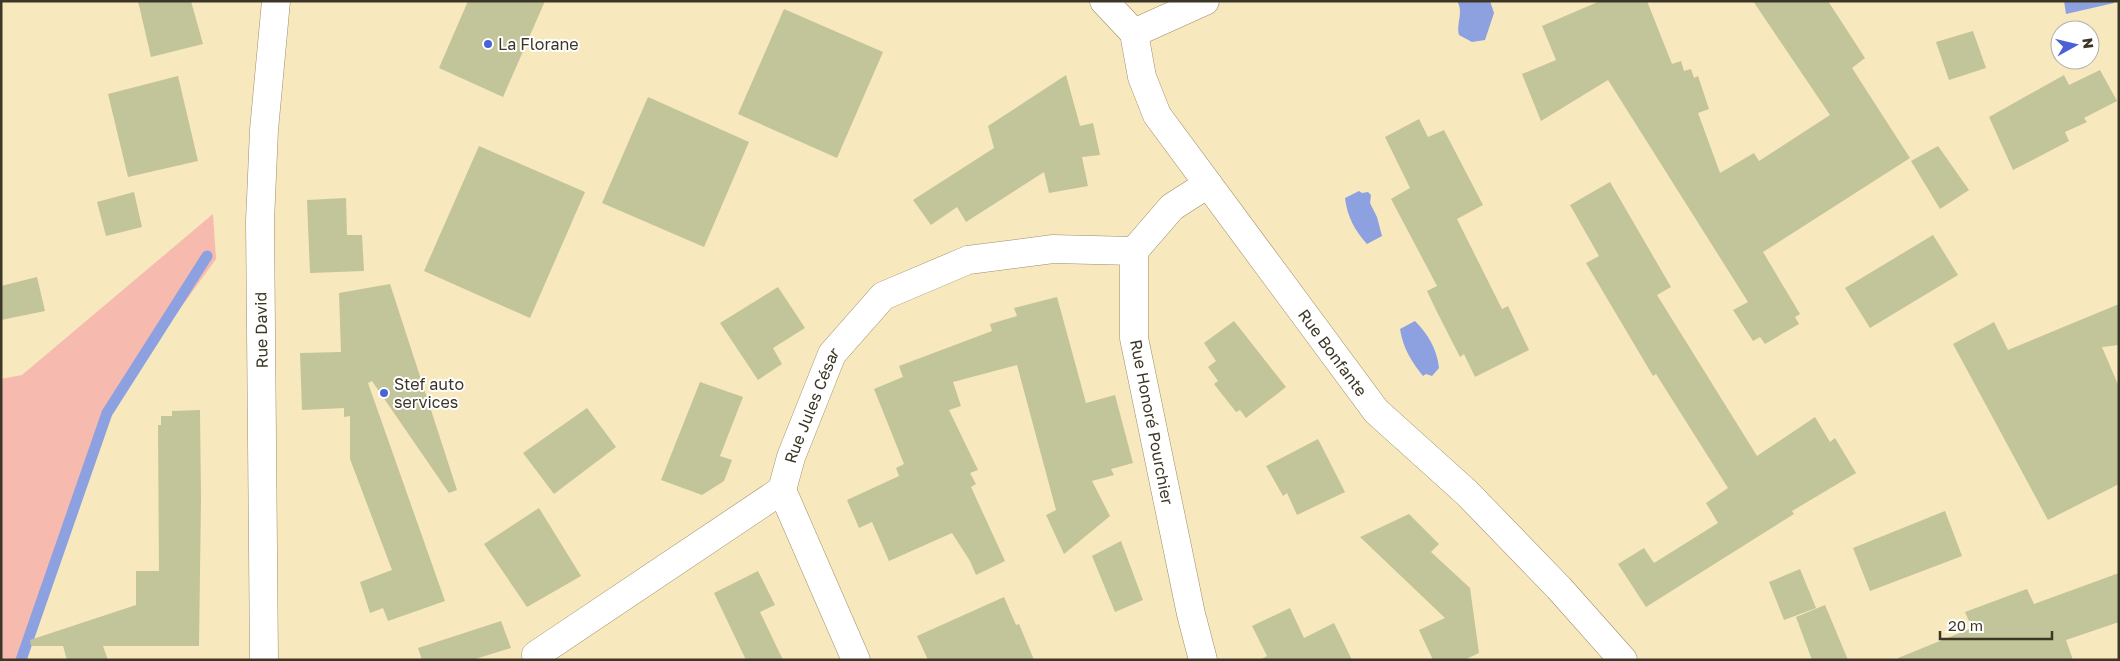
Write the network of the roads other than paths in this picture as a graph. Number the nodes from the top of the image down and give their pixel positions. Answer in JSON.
{"nodes":[{"id":1,"x":276,"y":1,"type":"edge"},
{"id":2,"x":1104,"y":1,"type":"edge"},
{"id":3,"x":1205,"y":1,"type":"edge"},
{"id":4,"x":1134,"y":33,"type":"junction"},
{"id":5,"x":1208,"y":184,"type":"junction"},
{"id":6,"x":1134,"y":251,"type":"junction"},
{"id":7,"x":782,"y":490,"type":"junction"},
{"id":8,"x":264,"y":660,"type":"edge"},
{"id":9,"x":537,"y":660,"type":"edge"},
{"id":10,"x":856,"y":660,"type":"edge"},
{"id":11,"x":1203,"y":660,"type":"edge"},
{"id":12,"x":1623,"y":660,"type":"edge"}],
"edges":[{"from":1,"to":8,"type":"street","name":"Rue David"},
{"from":2,"to":4,"type":"street"},
{"from":3,"to":4,"type":"street"},
{"from":4,"to":5,"type":"street","name":"Rue Bonfante"},
{"from":5,"to":6,"type":"street"},
{"from":5,"to":12,"type":"street","name":"Rue Bonfante"},
{"from":6,"to":7,"type":"street","name":"Rue Jules César"},
{"from":6,"to":11,"type":"street","name":"Rue Honoré Pourchier"},
{"from":7,"to":9,"type":"street"},
{"from":7,"to":10,"type":"street"}]}
